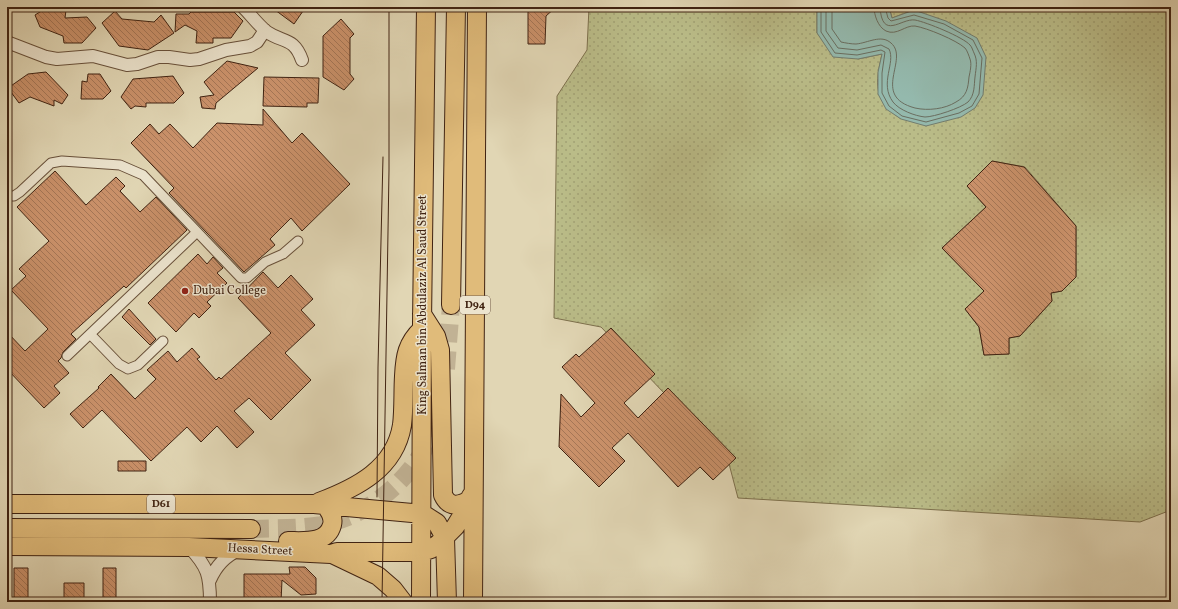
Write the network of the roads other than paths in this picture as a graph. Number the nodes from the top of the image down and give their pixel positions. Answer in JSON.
{"nodes":[{"id":1,"x":243,"y":7,"type":"edge"},
{"id":2,"x":426,"y":7,"type":"edge"},
{"id":3,"x":456,"y":7,"type":"edge"},
{"id":4,"x":477,"y":7,"type":"edge"},
{"id":5,"x":265,"y":30,"type":"junction"},
{"id":6,"x":7,"y":42,"type":"edge"},
{"id":7,"x":302,"y":60,"type":"dead end"},
{"id":8,"x":7,"y":196,"type":"edge"},
{"id":9,"x":197,"y":232,"type":"junction"},
{"id":10,"x":298,"y":241,"type":"dead end"},
{"id":11,"x":451,"y":305,"type":"tunnel mouth"},
{"id":12,"x":422,"y":321,"type":"junction"},
{"id":13,"x":90,"y":334,"type":"junction"},
{"id":14,"x":163,"y":341,"type":"dead end"},
{"id":15,"x":66,"y":356,"type":"dead end"},
{"id":16,"x":474,"y":482,"type":"junction"},
{"id":17,"x":470,"y":500,"type":"junction"},
{"id":18,"x":7,"y":504,"type":"edge"},
{"id":19,"x":319,"y":504,"type":"junction"},
{"id":20,"x":423,"y":514,"type":"junction"},
{"id":21,"x":7,"y":528,"type":"edge"},
{"id":22,"x":251,"y":529,"type":"tunnel mouth"},
{"id":23,"x":445,"y":538,"type":"junction"},
{"id":24,"x":7,"y":546,"type":"edge"},
{"id":25,"x":189,"y":547,"type":"junction"},
{"id":26,"x":248,"y":550,"type":"junction"},
{"id":27,"x":422,"y":552,"type":"junction"},
{"id":28,"x":331,"y":554,"type":"junction"},
{"id":29,"x":210,"y":580,"type":"junction"},
{"id":30,"x":422,"y":582,"type":"junction"},
{"id":31,"x":447,"y":583,"type":"junction"},
{"id":32,"x":210,"y":602,"type":"edge"},
{"id":33,"x":403,"y":602,"type":"edge"},
{"id":34,"x":422,"y":602,"type":"edge"},
{"id":35,"x":447,"y":602,"type":"edge"},
{"id":36,"x":473,"y":602,"type":"edge"}],
"edges":[{"from":1,"to":5,"type":"street"},
{"from":2,"to":12,"type":"main road","name":"King Salman bin Abdulaziz Al Saud Street"},
{"from":3,"to":11,"type":"main road"},
{"from":4,"to":16,"type":"main road","number":"D94"},
{"from":5,"to":6,"type":"street"},
{"from":5,"to":7,"type":"street"},
{"from":8,"to":9,"type":"street"},
{"from":9,"to":10,"type":"street"},
{"from":9,"to":13,"type":"street"},
{"from":12,"to":17,"type":"main road"},
{"from":12,"to":19,"type":"main road"},
{"from":12,"to":20,"type":"main road","name":"King Salman bin Abdulaziz Al Saud Street"},
{"from":13,"to":14,"type":"street"},
{"from":13,"to":15,"type":"street"},
{"from":16,"to":17,"type":"main road","name":"Hessa Street"},
{"from":16,"to":36,"type":"main road","number":"D94"},
{"from":17,"to":23,"type":"main road","name":"Hessa Street"},
{"from":18,"to":19,"type":"main road","number":"D61"},
{"from":19,"to":20,"type":"main road"},
{"from":19,"to":26,"type":"main road"},
{"from":20,"to":23,"type":"main road"},
{"from":20,"to":27,"type":"main road","name":"King Salman bin Abdulaziz Al Saud Street"},
{"from":21,"to":22,"type":"main road"},
{"from":23,"to":27,"type":"main road","name":"Hessa Street"},
{"from":23,"to":31,"type":"main road"},
{"from":24,"to":25,"type":"main road","name":"Hessa Street"},
{"from":25,"to":26,"type":"main road","name":"Hessa Street"},
{"from":25,"to":29,"type":"street"},
{"from":26,"to":28,"type":"main road","name":"Hessa Street"},
{"from":26,"to":29,"type":"street"},
{"from":27,"to":28,"type":"main road","name":"Hessa Street"},
{"from":27,"to":30,"type":"main road","name":"King Salman bin Abdulaziz Al Saud Street"},
{"from":28,"to":33,"type":"main road"},
{"from":29,"to":32,"type":"street"},
{"from":30,"to":31,"type":"main road"},
{"from":30,"to":34,"type":"main road","name":"King Salman bin Abdulaziz Al Saud Street"},
{"from":31,"to":35,"type":"main road"}]}
